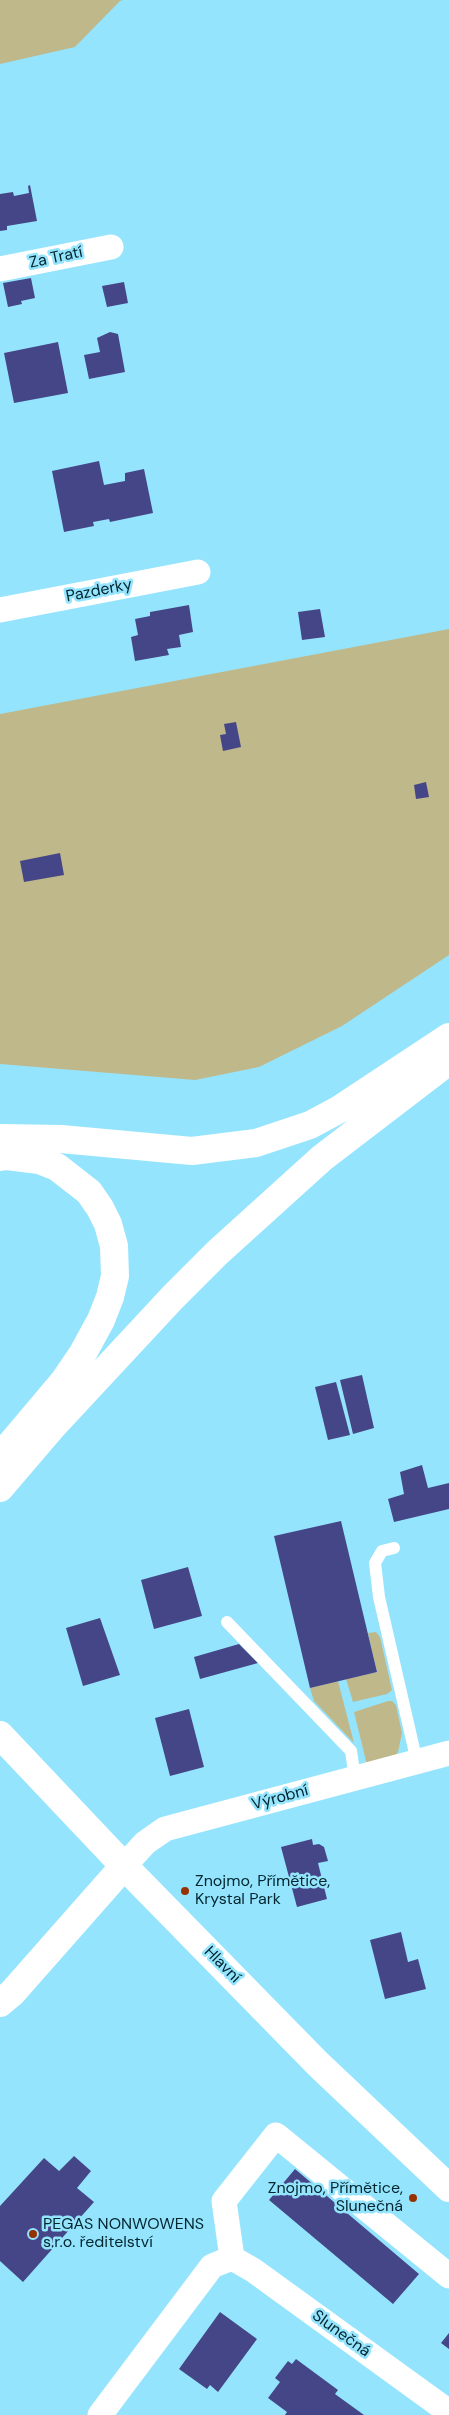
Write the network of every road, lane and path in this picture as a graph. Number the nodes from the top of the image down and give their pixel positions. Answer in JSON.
{"nodes":[{"id":1,"x":111,"y":247,"type":"dead end"},
{"id":2,"x":0,"y":269,"type":"edge"},
{"id":3,"x":198,"y":572,"type":"dead end"},
{"id":4,"x":0,"y":610,"type":"edge"},
{"id":5,"x":449,"y":1037,"type":"edge"},
{"id":6,"x":449,"y":1061,"type":"edge"},
{"id":7,"x":0,"y":1138,"type":"edge"},
{"id":8,"x":0,"y":1157,"type":"edge"},
{"id":9,"x":0,"y":1457,"type":"edge"},
{"id":10,"x":0,"y":1488,"type":"edge"},
{"id":11,"x":394,"y":1548,"type":"dead end"},
{"id":12,"x":227,"y":1622,"type":"dead end"},
{"id":13,"x":0,"y":1735,"type":"edge"},
{"id":14,"x":449,"y":1754,"type":"edge"},
{"id":15,"x":416,"y":1762,"type":"junction"},
{"id":16,"x":356,"y":1778,"type":"junction"},
{"id":17,"x":124,"y":1866,"type":"junction"},
{"id":18,"x":0,"y":2003,"type":"edge"},
{"id":19,"x":449,"y":2188,"type":"edge"},
{"id":20,"x":232,"y":2258,"type":"junction"},
{"id":21,"x":449,"y":2276,"type":"edge"},
{"id":22,"x":449,"y":2412,"type":"edge"},
{"id":23,"x":100,"y":2415,"type":"edge"}],
"edges":[{"from":1,"to":2,"type":"street","name":"Za Tratí"},
{"from":3,"to":4,"type":"street","name":"Pazderky"},
{"from":5,"to":7,"type":"main road"},
{"from":6,"to":10,"type":"main road"},
{"from":8,"to":9,"type":"main road"},
{"from":11,"to":15,"type":"lane"},
{"from":12,"to":16,"type":"lane"},
{"from":13,"to":17,"type":"main road","name":"Hlavní"},
{"from":14,"to":15,"type":"street","name":"Výrobní"},
{"from":15,"to":16,"type":"street","name":"Výrobní"},
{"from":16,"to":17,"type":"street","name":"Výrobní"},
{"from":17,"to":18,"type":"main road"},
{"from":17,"to":19,"type":"main road","name":"Hlavní"},
{"from":20,"to":21,"type":"street"},
{"from":20,"to":22,"type":"street","name":"Slunečná"},
{"from":20,"to":23,"type":"street"}]}
